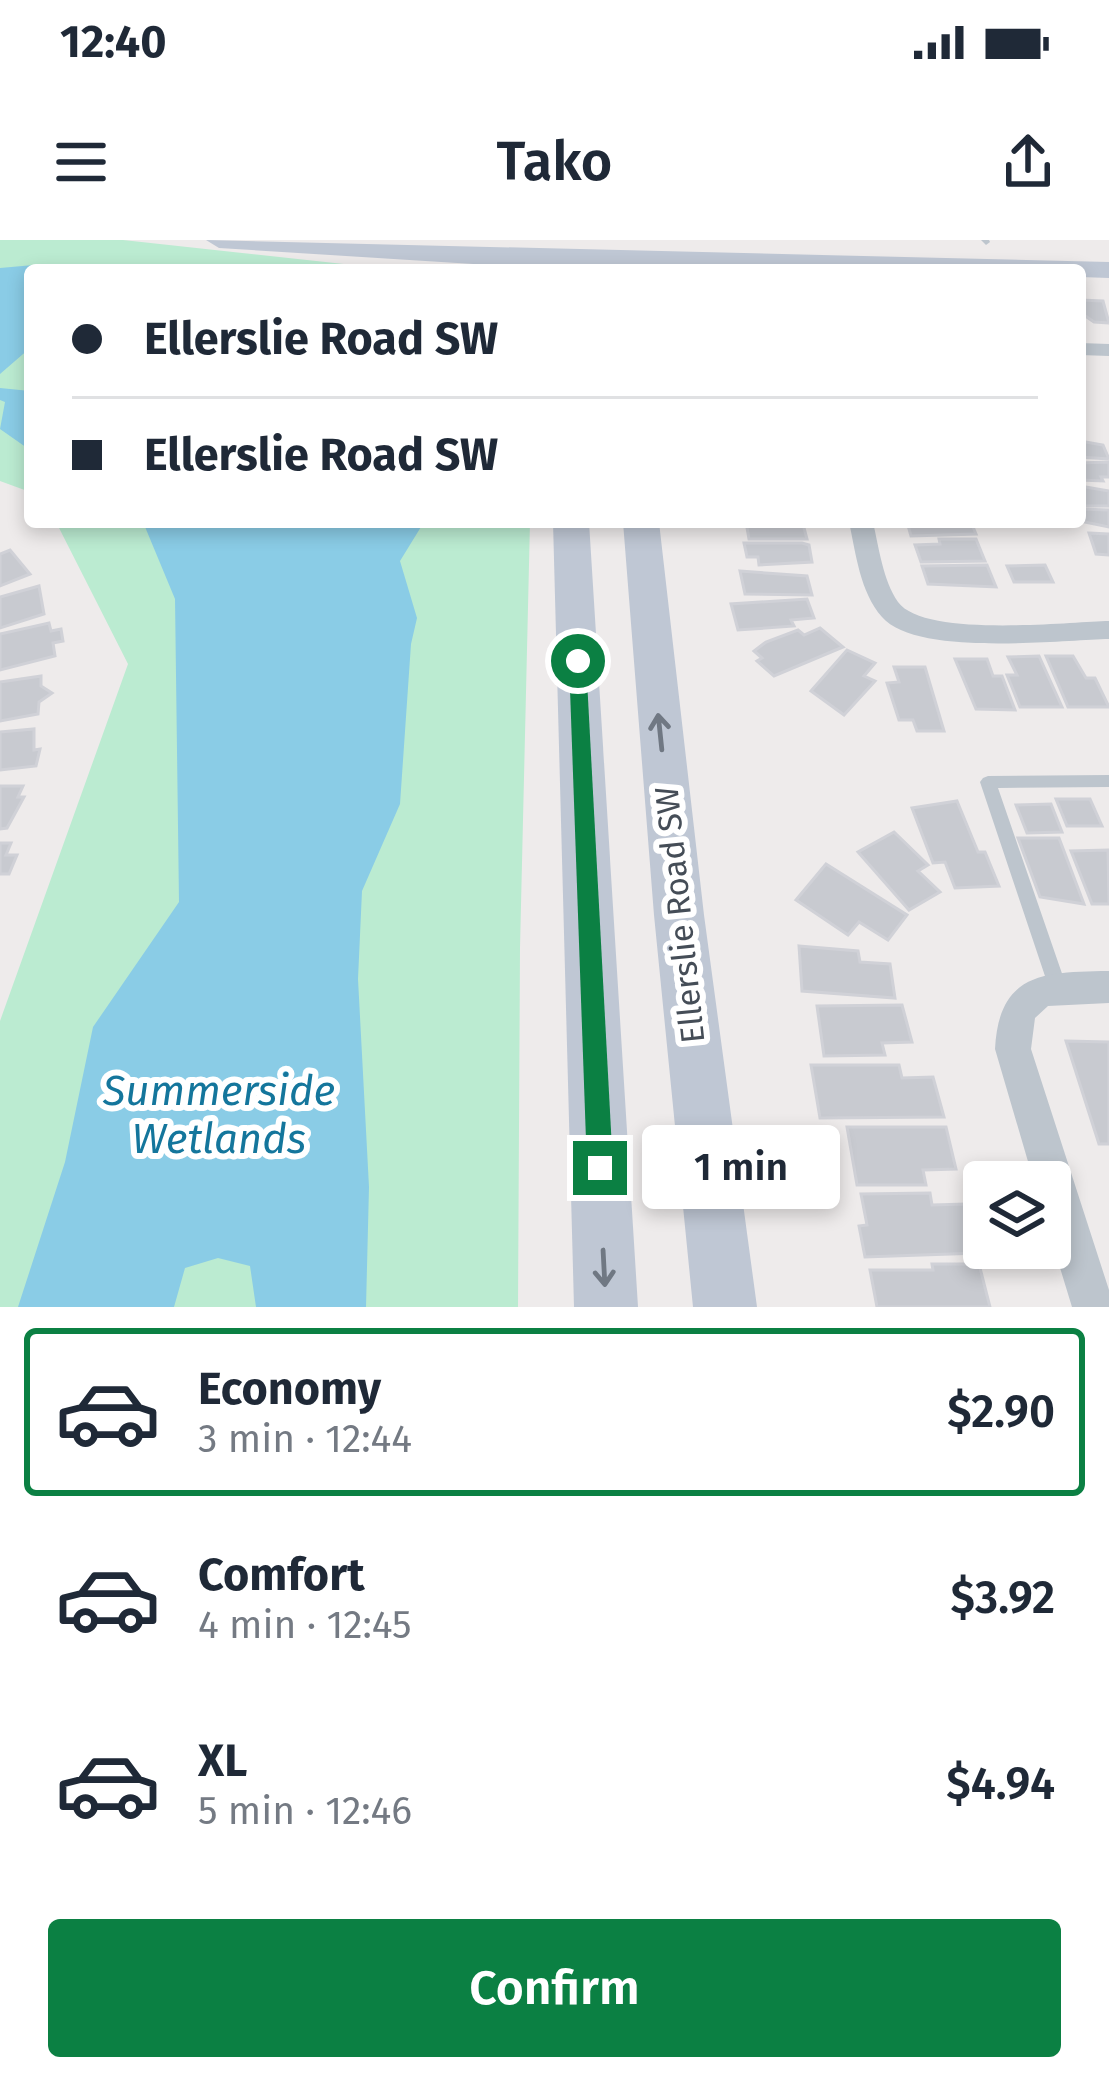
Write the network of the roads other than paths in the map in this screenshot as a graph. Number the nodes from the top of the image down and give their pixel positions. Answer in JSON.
{"nodes":[{"id":1,"x":219,"y":240,"type":"edge"},
{"id":2,"x":321,"y":240,"type":"edge"},
{"id":3,"x":872,"y":240,"type":"edge"},
{"id":4,"x":985,"y":241,"type":"edge"},
{"id":5,"x":1015,"y":242,"type":"edge"},
{"id":6,"x":1109,"y":244,"type":"edge"},
{"id":7,"x":371,"y":253,"type":"junction"},
{"id":8,"x":592,"y":253,"type":"edge"},
{"id":9,"x":761,"y":262,"type":"junction"},
{"id":10,"x":453,"y":264,"type":"edge"},
{"id":11,"x":746,"y":264,"type":"edge"},
{"id":12,"x":848,"y":264,"type":"edge"},
{"id":13,"x":571,"y":528,"type":"edge"},
{"id":14,"x":862,"y":528,"type":"edge"},
{"id":15,"x":642,"y":533,"type":"edge"},
{"id":16,"x":1109,"y":630,"type":"edge"},
{"id":17,"x":1109,"y":781,"type":"edge"},
{"id":18,"x":1109,"y":987,"type":"edge"},
{"id":19,"x":1058,"y":988,"type":"junction"},
{"id":20,"x":1095,"y":1265,"type":"edge"},
{"id":21,"x":606,"y":1307,"type":"edge"},
{"id":22,"x":725,"y":1307,"type":"edge"},
{"id":23,"x":1094,"y":1307,"type":"edge"}],
"edges":[{"from":1,"to":7,"type":"main road"},
{"from":2,"to":8,"type":"main road"},
{"from":3,"to":4,"type":"main road"},
{"from":4,"to":5,"type":"main road"},
{"from":5,"to":6,"type":"main road"},
{"from":5,"to":8,"type":"main road"},
{"from":7,"to":8,"type":"main road"},
{"from":7,"to":10,"type":"main road"},
{"from":8,"to":9,"type":"main road"},
{"from":9,"to":11,"type":"main road"},
{"from":9,"to":12,"type":"main road"},
{"from":13,"to":21,"type":"main road","one_way":true},
{"from":14,"to":16,"type":"street"},
{"from":22,"to":15,"type":"main road","name":"Ellerslie Road SW","one_way":true},
{"from":17,"to":19,"type":"lane"},
{"from":18,"to":19,"type":"street"},
{"from":19,"to":20,"type":"street"},
{"from":20,"to":23,"type":"street"}]}
